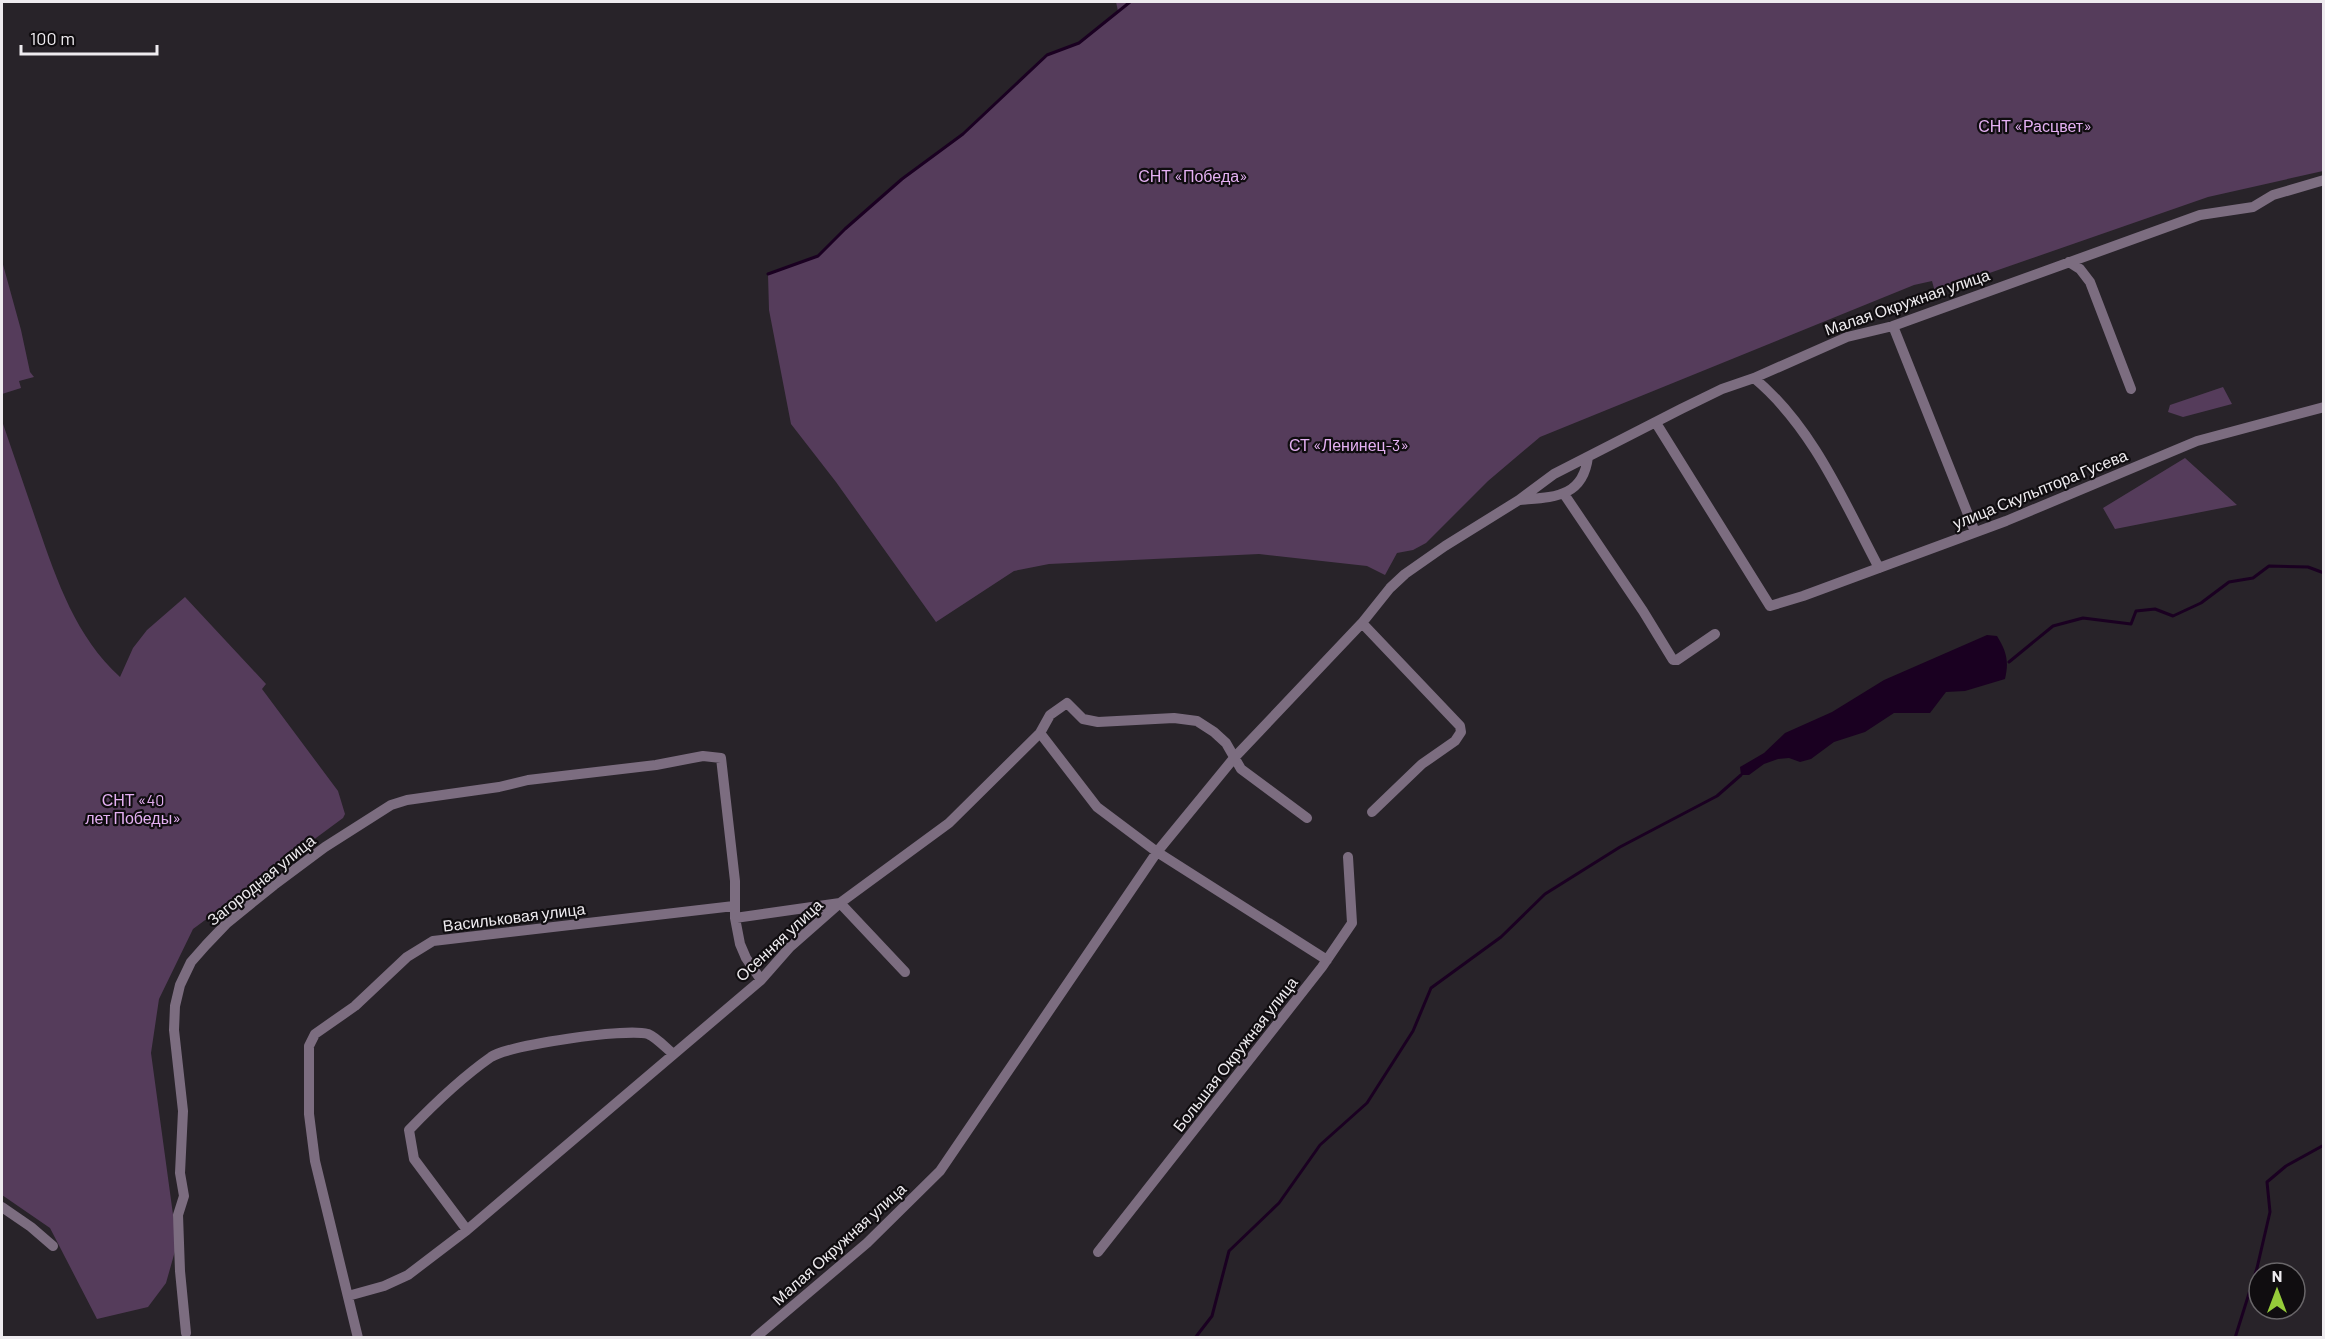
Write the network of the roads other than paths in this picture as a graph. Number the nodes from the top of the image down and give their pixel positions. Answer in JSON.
{"nodes":[{"id":1,"x":2324,"y":180,"type":"edge"},
{"id":2,"x":2069,"y":262,"type":"junction"},
{"id":3,"x":1893,"y":326,"type":"junction"},
{"id":4,"x":1754,"y":378,"type":"junction"},
{"id":5,"x":2131,"y":389,"type":"dead end"},
{"id":6,"x":2324,"y":407,"type":"edge"},
{"id":7,"x":1656,"y":423,"type":"junction"},
{"id":8,"x":1588,"y":457,"type":"junction"},
{"id":9,"x":1564,"y":494,"type":"junction"},
{"id":10,"x":1519,"y":500,"type":"junction"},
{"id":11,"x":1975,"y":532,"type":"junction"},
{"id":12,"x":1879,"y":568,"type":"junction"},
{"id":13,"x":1362,"y":623,"type":"junction"},
{"id":14,"x":1715,"y":634,"type":"dead end"},
{"id":15,"x":1040,"y":732,"type":"junction"},
{"id":16,"x":1234,"y":758,"type":"junction"},
{"id":17,"x":1372,"y":812,"type":"dead end"},
{"id":18,"x":1307,"y":818,"type":"dead end"},
{"id":19,"x":1157,"y":852,"type":"junction"},
{"id":20,"x":1348,"y":857,"type":"dead end"},
{"id":21,"x":840,"y":903,"type":"junction"},
{"id":22,"x":735,"y":912,"type":"junction"},
{"id":23,"x":1327,"y":960,"type":"junction"},
{"id":24,"x":905,"y":972,"type":"dead end"},
{"id":25,"x":760,"y":980,"type":"junction"},
{"id":26,"x":673,"y":1054,"type":"junction"},
{"id":27,"x":2,"y":1207,"type":"edge"},
{"id":28,"x":468,"y":1230,"type":"junction"},
{"id":29,"x":53,"y":1246,"type":"dead end"},
{"id":30,"x":1098,"y":1252,"type":"dead end"},
{"id":31,"x":348,"y":1296,"type":"junction"},
{"id":32,"x":186,"y":1333,"type":"dead end"},
{"id":33,"x":358,"y":1338,"type":"edge"},
{"id":34,"x":755,"y":1338,"type":"edge"}],
"edges":[{"from":1,"to":2,"type":"street","name":"Малая Окружная улица"},
{"from":2,"to":3,"type":"street","name":"Малая Окружная улица"},
{"from":2,"to":5,"type":"street"},
{"from":3,"to":4,"type":"street","name":"Малая Окружная улица"},
{"from":3,"to":11,"type":"street"},
{"from":4,"to":7,"type":"street","name":"Малая Окружная улица"},
{"from":4,"to":12,"type":"street"},
{"from":6,"to":11,"type":"street","name":"улица Скульптора Гусева"},
{"from":7,"to":8,"type":"street","name":"Малая Окружная улица"},
{"from":7,"to":12,"type":"street","name":"улица Скульптора Гусева"},
{"from":8,"to":9,"type":"street"},
{"from":8,"to":10,"type":"street","name":"Малая Окружная улица"},
{"from":9,"to":10,"type":"street"},
{"from":9,"to":14,"type":"street"},
{"from":10,"to":13,"type":"street","name":"Малая Окружная улица"},
{"from":11,"to":12,"type":"street","name":"улица Скульптора Гусева"},
{"from":13,"to":16,"type":"street","name":"Малая Окружная улица"},
{"from":13,"to":17,"type":"street"},
{"from":15,"to":16,"type":"street","name":"Осенняя улица"},
{"from":15,"to":19,"type":"street"},
{"from":15,"to":21,"type":"street","name":"Осенняя улица"},
{"from":16,"to":18,"type":"street"},
{"from":16,"to":19,"type":"street","name":"Малая Окружная улица"},
{"from":19,"to":23,"type":"street"},
{"from":19,"to":34,"type":"street","name":"Малая Окружная улица"},
{"from":20,"to":23,"type":"street","name":"Большая Окружная улица"},
{"from":21,"to":22,"type":"street","name":"Васильковая улица"},
{"from":21,"to":24,"type":"street"},
{"from":21,"to":25,"type":"street","name":"Осенняя улица"},
{"from":22,"to":25,"type":"street"},
{"from":22,"to":31,"type":"street","name":"Васильковая улица"},
{"from":22,"to":32,"type":"street","name":"Загородная улица"},
{"from":23,"to":30,"type":"street","name":"Большая Окружная улица"},
{"from":25,"to":26,"type":"street","name":"Осенняя улица"},
{"from":26,"to":28,"type":"street","name":"Осенняя улица"},
{"from":26,"to":28,"type":"street"},
{"from":27,"to":29,"type":"street"},
{"from":28,"to":31,"type":"street","name":"Осенняя улица"},
{"from":31,"to":33,"type":"street","name":"Васильковая улица"}]}
